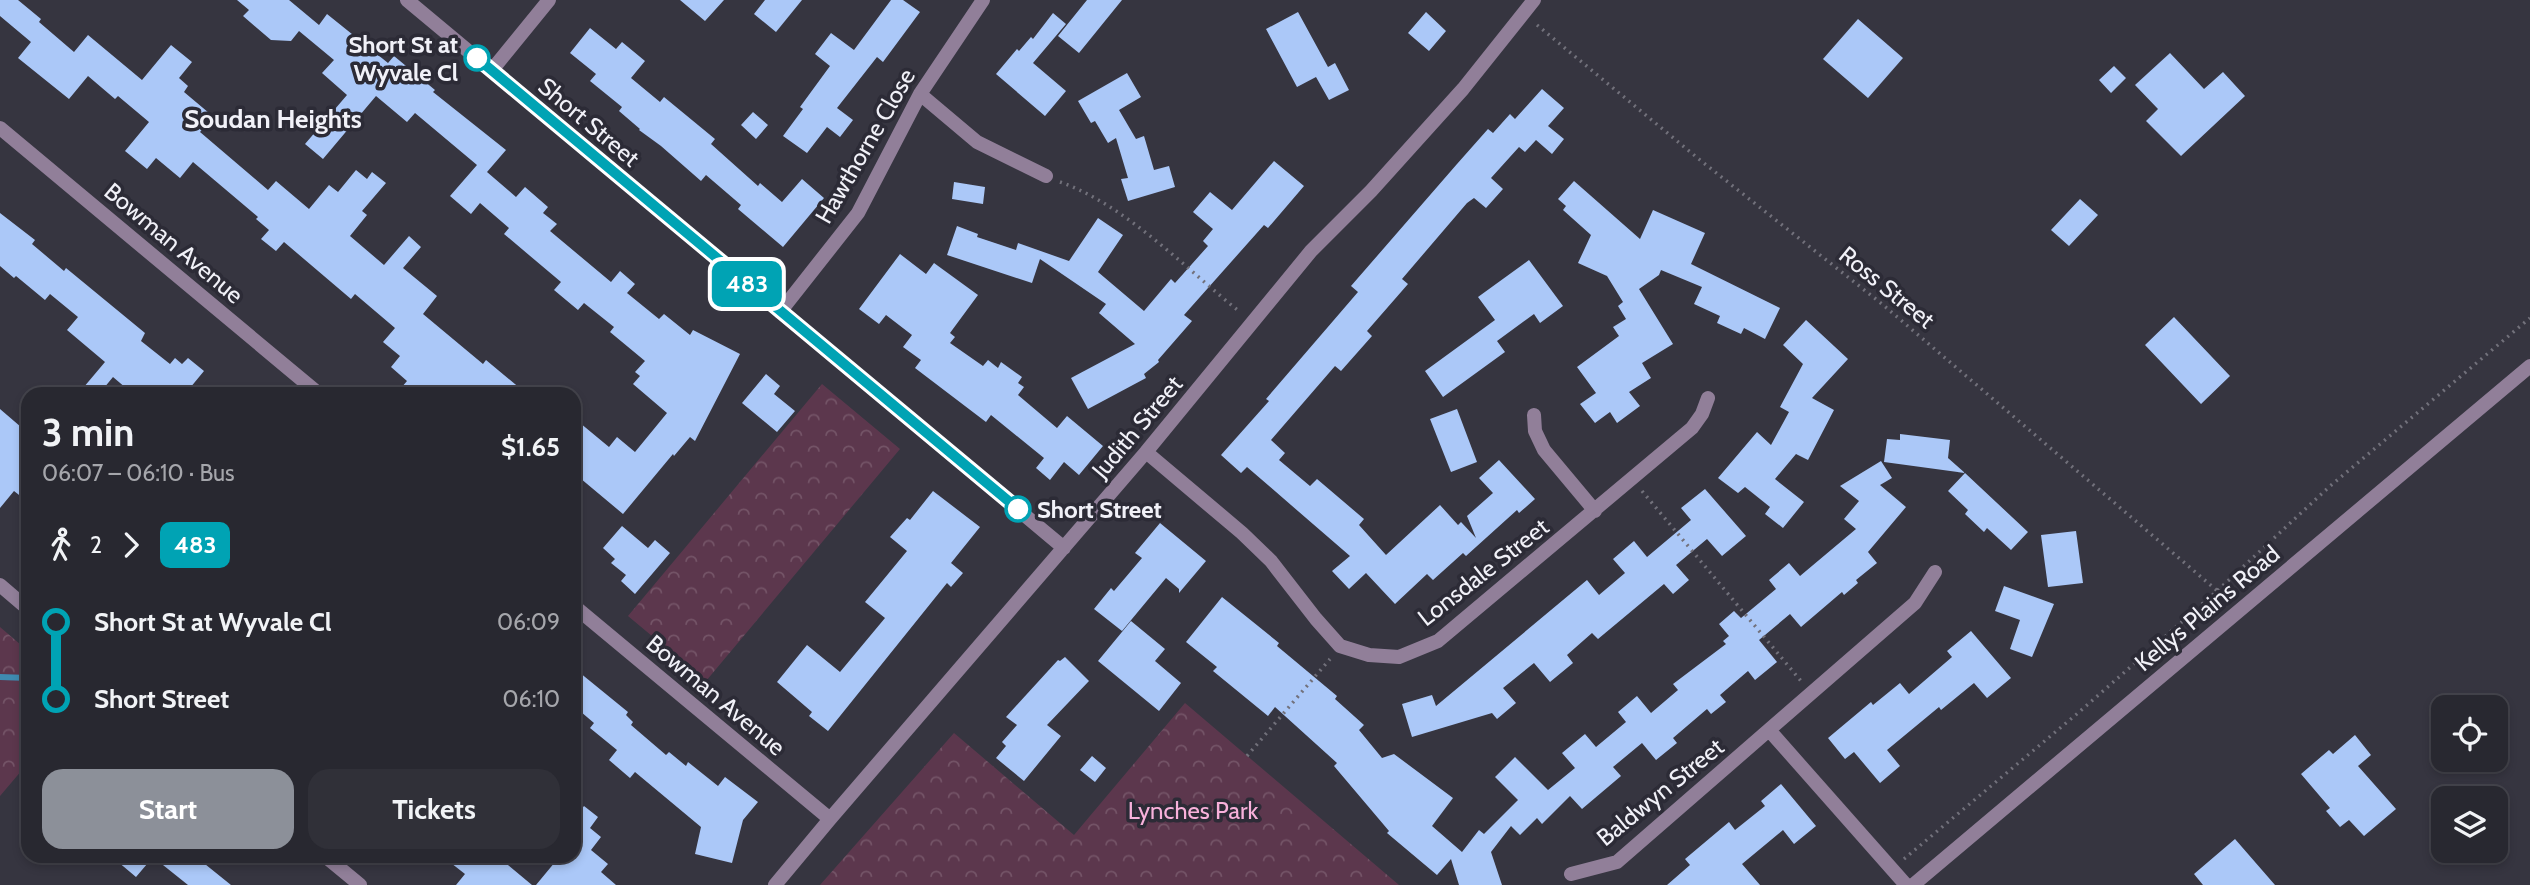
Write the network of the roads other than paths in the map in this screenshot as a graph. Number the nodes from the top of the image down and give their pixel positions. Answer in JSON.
{"nodes":[{"id":1,"x":408,"y":0,"type":"edge"},
{"id":2,"x":549,"y":0,"type":"edge"},
{"id":3,"x":983,"y":0,"type":"edge"},
{"id":4,"x":1534,"y":0,"type":"edge"},
{"id":5,"x":492,"y":70,"type":"junction"},
{"id":6,"x":920,"y":94,"type":"junction"},
{"id":7,"x":0,"y":128,"type":"edge"},
{"id":8,"x":1046,"y":176,"type":"dead end"},
{"id":9,"x":780,"y":312,"type":"junction"},
{"id":10,"x":2530,"y":366,"type":"edge"},
{"id":11,"x":311,"y":387,"type":"edge"},
{"id":12,"x":1708,"y":398,"type":"dead end"},
{"id":13,"x":1534,"y":415,"type":"dead end"},
{"id":14,"x":1146,"y":452,"type":"junction"},
{"id":15,"x":1595,"y":511,"type":"junction"},
{"id":16,"x":1064,"y":548,"type":"junction"},
{"id":17,"x":1935,"y":572,"type":"dead end"},
{"id":18,"x":0,"y":586,"type":"edge"},
{"id":19,"x":21,"y":603,"type":"edge"},
{"id":20,"x":581,"y":612,"type":"edge"},
{"id":21,"x":1769,"y":730,"type":"junction"},
{"id":22,"x":830,"y":819,"type":"junction"},
{"id":23,"x":333,"y":863,"type":"edge"},
{"id":24,"x":1572,"y":874,"type":"dead end"},
{"id":25,"x":360,"y":885,"type":"edge"},
{"id":26,"x":775,"y":885,"type":"edge"},
{"id":27,"x":1906,"y":885,"type":"edge"},
{"id":28,"x":1913,"y":885,"type":"edge"}],
"edges":[{"from":1,"to":5,"type":"street","name":"Short Street"},
{"from":2,"to":5,"type":"street"},
{"from":3,"to":6,"type":"street","name":"Hawthorne Close"},
{"from":4,"to":14,"type":"street","name":"Judith Street"},
{"from":5,"to":9,"type":"street","name":"Short Street"},
{"from":6,"to":8,"type":"street"},
{"from":6,"to":9,"type":"street","name":"Hawthorne Close"},
{"from":7,"to":11,"type":"street","name":"Bowman Avenue"},
{"from":9,"to":16,"type":"street","name":"Short Street"},
{"from":10,"to":28,"type":"street","name":"Kellys Plains Road"},
{"from":12,"to":15,"type":"street","name":"Lonsdale Street"},
{"from":13,"to":15,"type":"street"},
{"from":14,"to":15,"type":"street","name":"Lonsdale Street"},
{"from":14,"to":16,"type":"street","name":"Judith Street"},
{"from":16,"to":22,"type":"street","name":"Judith Street"},
{"from":17,"to":21,"type":"street","name":"Baldwyn Street"},
{"from":18,"to":19,"type":"street"},
{"from":20,"to":22,"type":"street","name":"Bowman Avenue"},
{"from":21,"to":24,"type":"street","name":"Baldwyn Street"},
{"from":21,"to":27,"type":"street"},
{"from":22,"to":26,"type":"street","name":"Judith Street"},
{"from":23,"to":25,"type":"street"}]}
